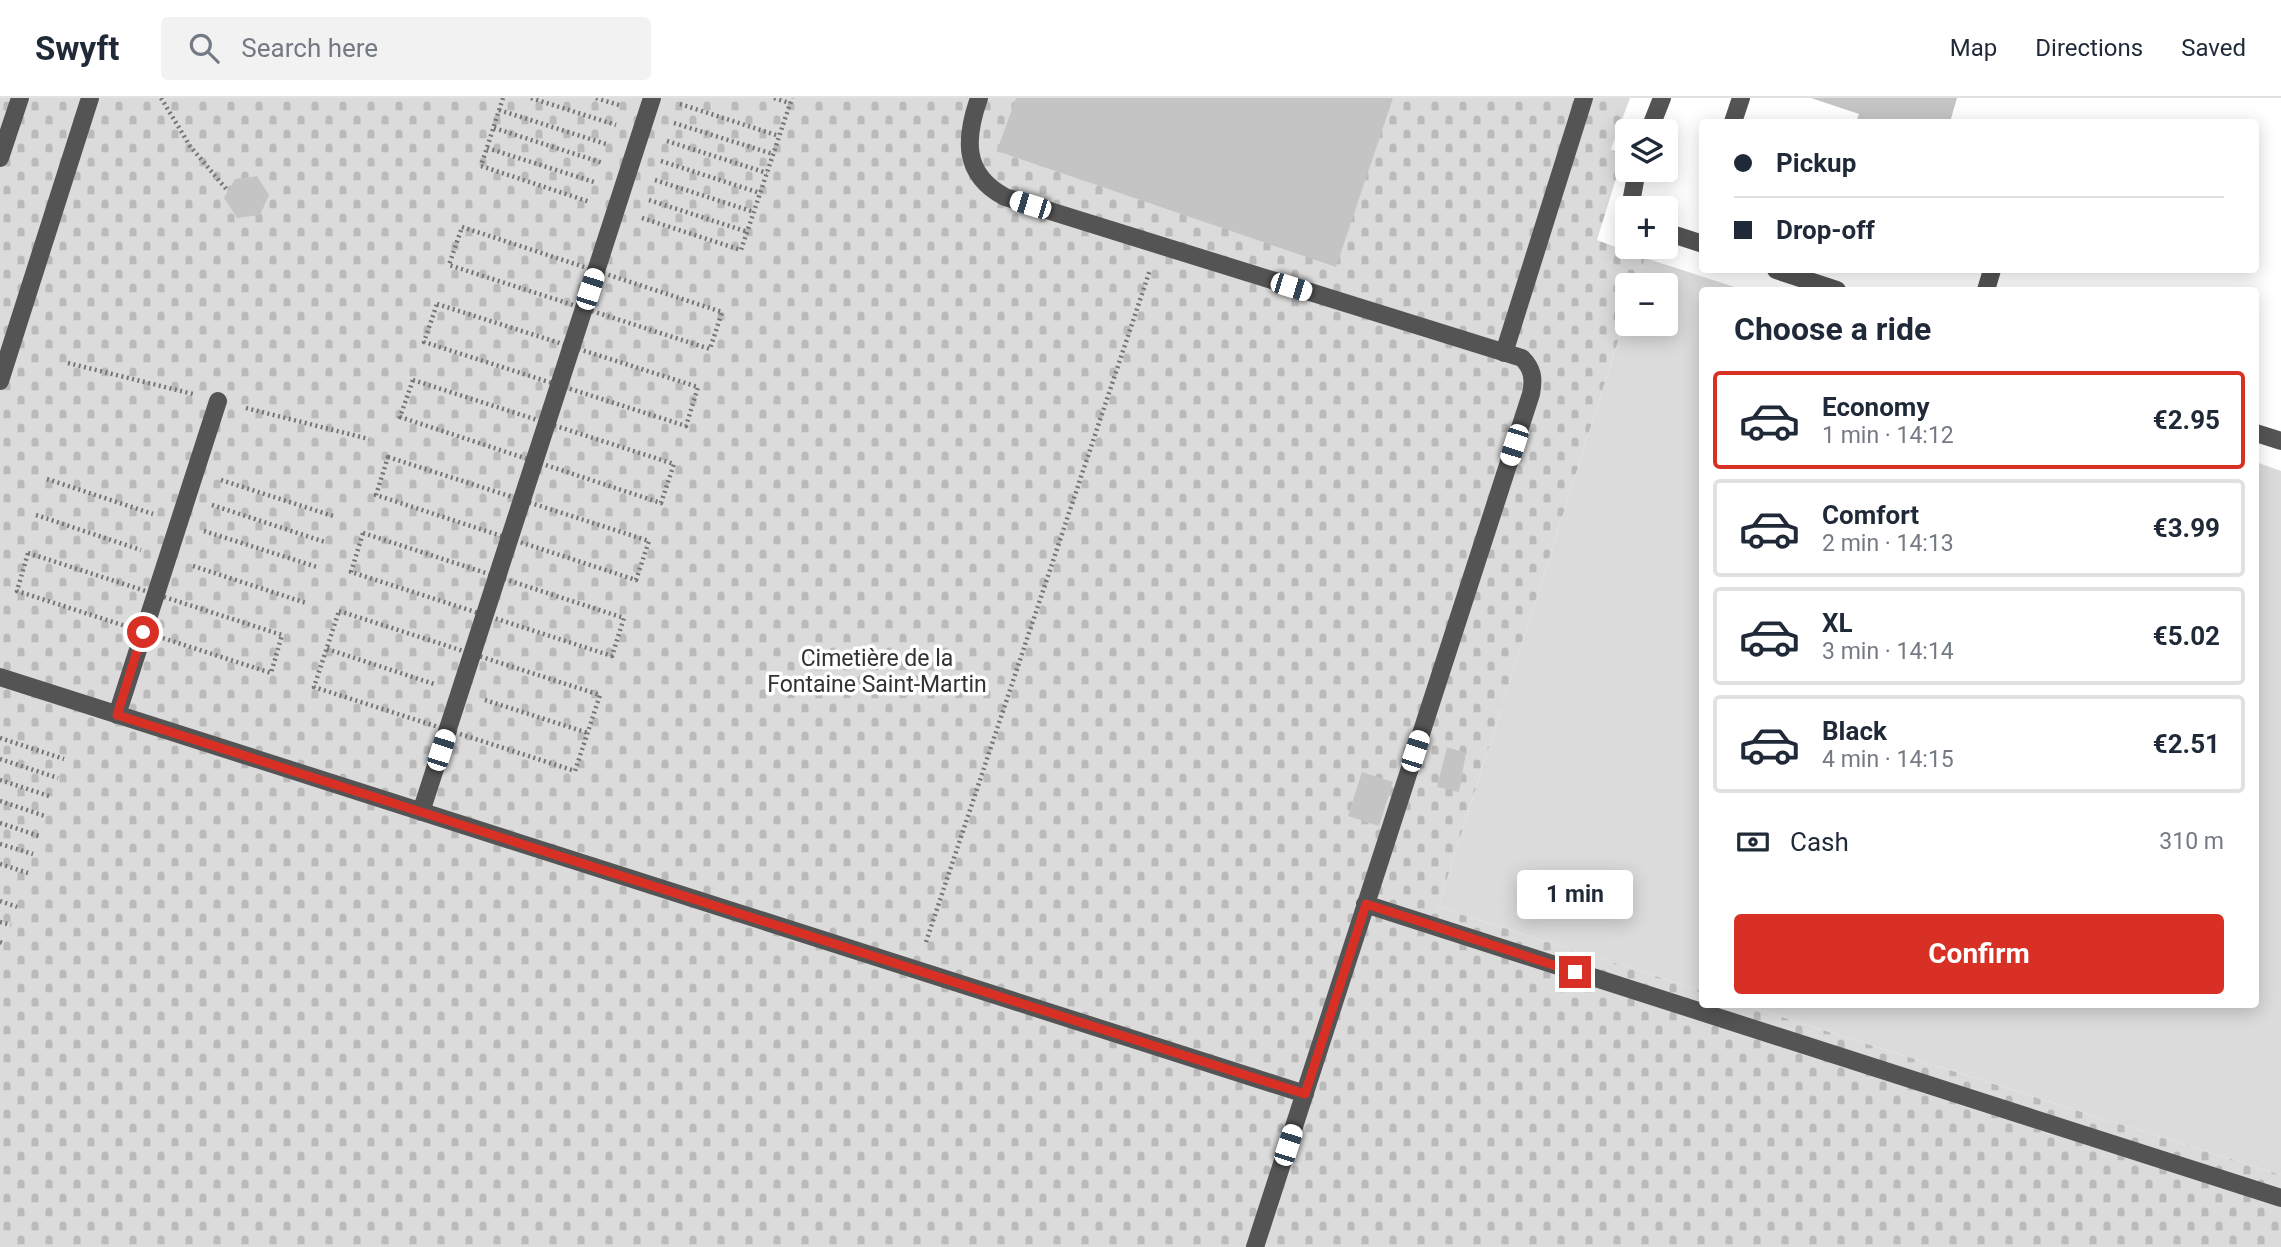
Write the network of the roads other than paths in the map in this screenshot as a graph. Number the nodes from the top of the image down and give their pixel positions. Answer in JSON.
{"nodes":[{"id":1,"x":20,"y":98,"type":"edge"},
{"id":2,"x":90,"y":98,"type":"edge"},
{"id":3,"x":979,"y":98,"type":"edge"},
{"id":4,"x":1584,"y":98,"type":"edge"},
{"id":5,"x":1662,"y":98,"type":"edge"},
{"id":6,"x":1741,"y":98,"type":"edge"},
{"id":7,"x":649,"y":106,"type":"edge"},
{"id":8,"x":1654,"y":119,"type":"edge"},
{"id":9,"x":1734,"y":119,"type":"edge"},
{"id":10,"x":0,"y":158,"type":"edge"},
{"id":11,"x":1678,"y":236,"type":"edge"},
{"id":12,"x":1699,"y":243,"type":"edge"},
{"id":13,"x":1785,"y":273,"type":"edge"},
{"id":14,"x":1828,"y":287,"type":"edge"},
{"id":15,"x":1504,"y":353,"type":"junction"},
{"id":16,"x":0,"y":381,"type":"edge"},
{"id":17,"x":218,"y":401,"type":"dead end"},
{"id":18,"x":2259,"y":433,"type":"edge"},
{"id":19,"x":2281,"y":442,"type":"edge"},
{"id":20,"x":0,"y":677,"type":"edge"},
{"id":21,"x":117,"y":715,"type":"junction"},
{"id":22,"x":421,"y":812,"type":"junction"},
{"id":23,"x":1366,"y":904,"type":"junction"},
{"id":24,"x":1305,"y":1094,"type":"junction"},
{"id":25,"x":2281,"y":1198,"type":"edge"},
{"id":26,"x":1255,"y":1247,"type":"edge"}],
"edges":[{"from":1,"to":10,"type":"street"},
{"from":2,"to":16,"type":"street"},
{"from":3,"to":15,"type":"street"},
{"from":4,"to":15,"type":"street"},
{"from":5,"to":8,"type":"street"},
{"from":6,"to":9,"type":"street"},
{"from":7,"to":22,"type":"street"},
{"from":11,"to":12,"type":"street"},
{"from":13,"to":14,"type":"street"},
{"from":15,"to":23,"type":"street"},
{"from":17,"to":21,"type":"street"},
{"from":18,"to":19,"type":"street"},
{"from":20,"to":21,"type":"street"},
{"from":21,"to":22,"type":"street"},
{"from":22,"to":24,"type":"street"},
{"from":23,"to":24,"type":"street"},
{"from":23,"to":25,"type":"street"},
{"from":24,"to":26,"type":"street"}]}
